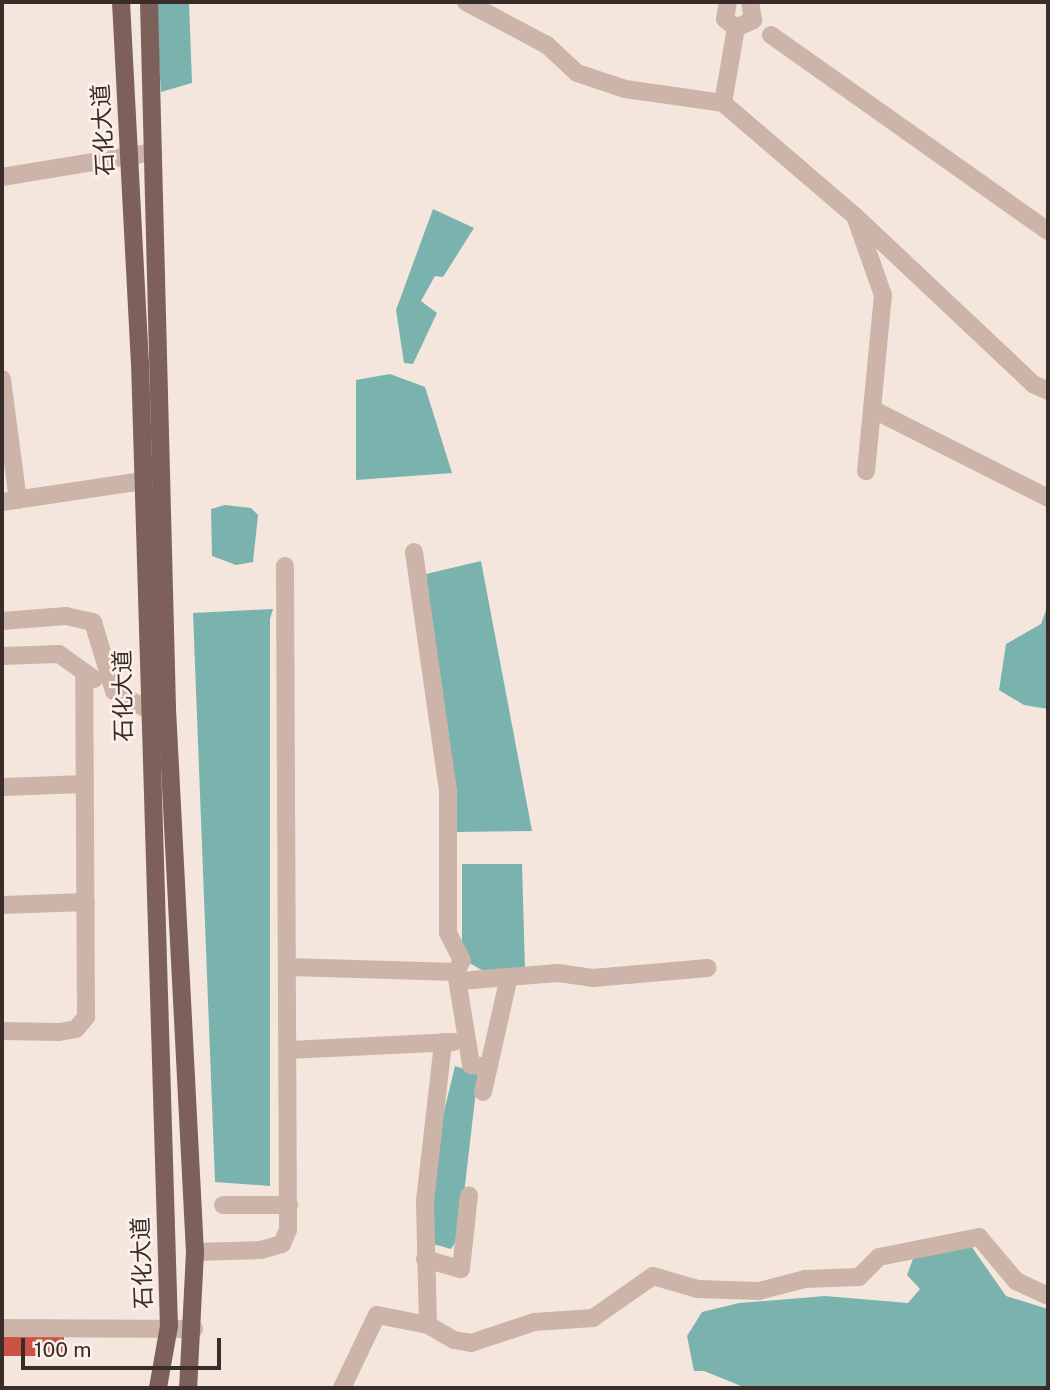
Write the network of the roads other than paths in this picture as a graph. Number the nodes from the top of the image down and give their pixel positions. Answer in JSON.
{"nodes":[{"id":1,"x":121,"y":2,"type":"edge"},
{"id":2,"x":149,"y":2,"type":"edge"},
{"id":3,"x":466,"y":2,"type":"edge"},
{"id":4,"x":709,"y":2,"type":"edge"},
{"id":5,"x":752,"y":5,"type":"edge"},
{"id":6,"x":733,"y":19,"type":"edge"},
{"id":7,"x":771,"y":35,"type":"junction"},
{"id":8,"x":723,"y":103,"type":"junction"},
{"id":9,"x":153,"y":152,"type":"junction"},
{"id":10,"x":129,"y":156,"type":"junction"},
{"id":11,"x":2,"y":177,"type":"edge"},
{"id":12,"x":855,"y":216,"type":"junction"},
{"id":13,"x":1048,"y":231,"type":"edge"},
{"id":14,"x":2,"y":379,"type":"edge"},
{"id":15,"x":1048,"y":391,"type":"edge"},
{"id":16,"x":872,"y":409,"type":"junction"},
{"id":17,"x":866,"y":471,"type":"dead end"},
{"id":18,"x":142,"y":481,"type":"junction"},
{"id":19,"x":1048,"y":498,"type":"edge"},
{"id":20,"x":10,"y":501,"type":"edge"},
{"id":21,"x":414,"y":552,"type":"dead end"},
{"id":22,"x":285,"y":566,"type":"dead end"},
{"id":23,"x":2,"y":621,"type":"edge"},
{"id":24,"x":2,"y":656,"type":"edge"},
{"id":25,"x":84,"y":673,"type":"junction"},
{"id":26,"x":112,"y":687,"type":"junction"},
{"id":27,"x":147,"y":709,"type":"junction"},
{"id":28,"x":167,"y":709,"type":"junction"},
{"id":29,"x":85,"y":784,"type":"junction"},
{"id":30,"x":2,"y":787,"type":"edge"},
{"id":31,"x":86,"y":902,"type":"junction"},
{"id":32,"x":2,"y":905,"type":"edge"},
{"id":33,"x":289,"y":967,"type":"junction"},
{"id":34,"x":708,"y":968,"type":"dead end"},
{"id":35,"x":458,"y":977,"type":"junction"},
{"id":36,"x":509,"y":977,"type":"junction"},
{"id":37,"x":2,"y":1031,"type":"edge"},
{"id":38,"x":468,"y":1041,"type":"junction"},
{"id":39,"x":443,"y":1042,"type":"junction"},
{"id":40,"x":289,"y":1049,"type":"junction"},
{"id":41,"x":489,"y":1067,"type":"junction"},
{"id":42,"x":483,"y":1092,"type":"dead end"},
{"id":43,"x":469,"y":1195,"type":"dead end"},
{"id":44,"x":223,"y":1205,"type":"dead end"},
{"id":45,"x":289,"y":1205,"type":"junction"},
{"id":46,"x":195,"y":1252,"type":"junction"},
{"id":47,"x":425,"y":1259,"type":"junction"},
{"id":48,"x":1048,"y":1296,"type":"edge"},
{"id":49,"x":428,"y":1325,"type":"junction"},
{"id":50,"x":169,"y":1326,"type":"junction"},
{"id":51,"x":2,"y":1328,"type":"edge"},
{"id":52,"x":194,"y":1329,"type":"junction"},
{"id":53,"x":158,"y":1388,"type":"edge"},
{"id":54,"x":188,"y":1388,"type":"edge"},
{"id":55,"x":342,"y":1388,"type":"edge"}],
"edges":[{"from":1,"to":10,"type":"main road","name":"石化大道"},
{"from":2,"to":9,"type":"main road","name":"石化大道"},
{"from":3,"to":8,"type":"street"},
{"from":4,"to":6,"type":"street"},
{"from":5,"to":6,"type":"street"},
{"from":5,"to":7,"type":"street"},
{"from":6,"to":7,"type":"street"},
{"from":6,"to":8,"type":"street"},
{"from":7,"to":13,"type":"street"},
{"from":8,"to":12,"type":"street"},
{"from":9,"to":10,"type":"street"},
{"from":9,"to":28,"type":"main road","name":"石化大道"},
{"from":10,"to":11,"type":"street"},
{"from":10,"to":18,"type":"main road","name":"石化大道"},
{"from":12,"to":15,"type":"street"},
{"from":12,"to":16,"type":"street"},
{"from":14,"to":20,"type":"street"},
{"from":16,"to":17,"type":"street"},
{"from":16,"to":19,"type":"street"},
{"from":18,"to":20,"type":"street"},
{"from":18,"to":27,"type":"main road","name":"石化大道"},
{"from":21,"to":35,"type":"street"},
{"from":22,"to":33,"type":"street"},
{"from":23,"to":26,"type":"street"},
{"from":24,"to":25,"type":"street"},
{"from":25,"to":26,"type":"street"},
{"from":25,"to":29,"type":"street"},
{"from":26,"to":27,"type":"street"},
{"from":27,"to":28,"type":"street"},
{"from":27,"to":50,"type":"main road","name":"石化大道"},
{"from":28,"to":46,"type":"main road","name":"石化大道"},
{"from":29,"to":30,"type":"street"},
{"from":29,"to":31,"type":"street"},
{"from":31,"to":32,"type":"street"},
{"from":31,"to":37,"type":"street"},
{"from":33,"to":35,"type":"street"},
{"from":33,"to":40,"type":"street"},
{"from":34,"to":36,"type":"street"},
{"from":35,"to":36,"type":"street"},
{"from":35,"to":38,"type":"street"},
{"from":36,"to":41,"type":"street"},
{"from":38,"to":39,"type":"street"},
{"from":38,"to":41,"type":"street"},
{"from":39,"to":40,"type":"street"},
{"from":39,"to":47,"type":"street"},
{"from":40,"to":45,"type":"street"},
{"from":41,"to":42,"type":"street"},
{"from":43,"to":47,"type":"street"},
{"from":44,"to":45,"type":"street"},
{"from":45,"to":46,"type":"street"},
{"from":46,"to":52,"type":"main road","name":"石化大道"},
{"from":47,"to":49,"type":"street"},
{"from":48,"to":49,"type":"street"},
{"from":49,"to":55,"type":"street"},
{"from":50,"to":51,"type":"street"},
{"from":50,"to":52,"type":"street"},
{"from":50,"to":53,"type":"main road","name":"石化大道"},
{"from":52,"to":54,"type":"main road","name":"石化大道"}]}
